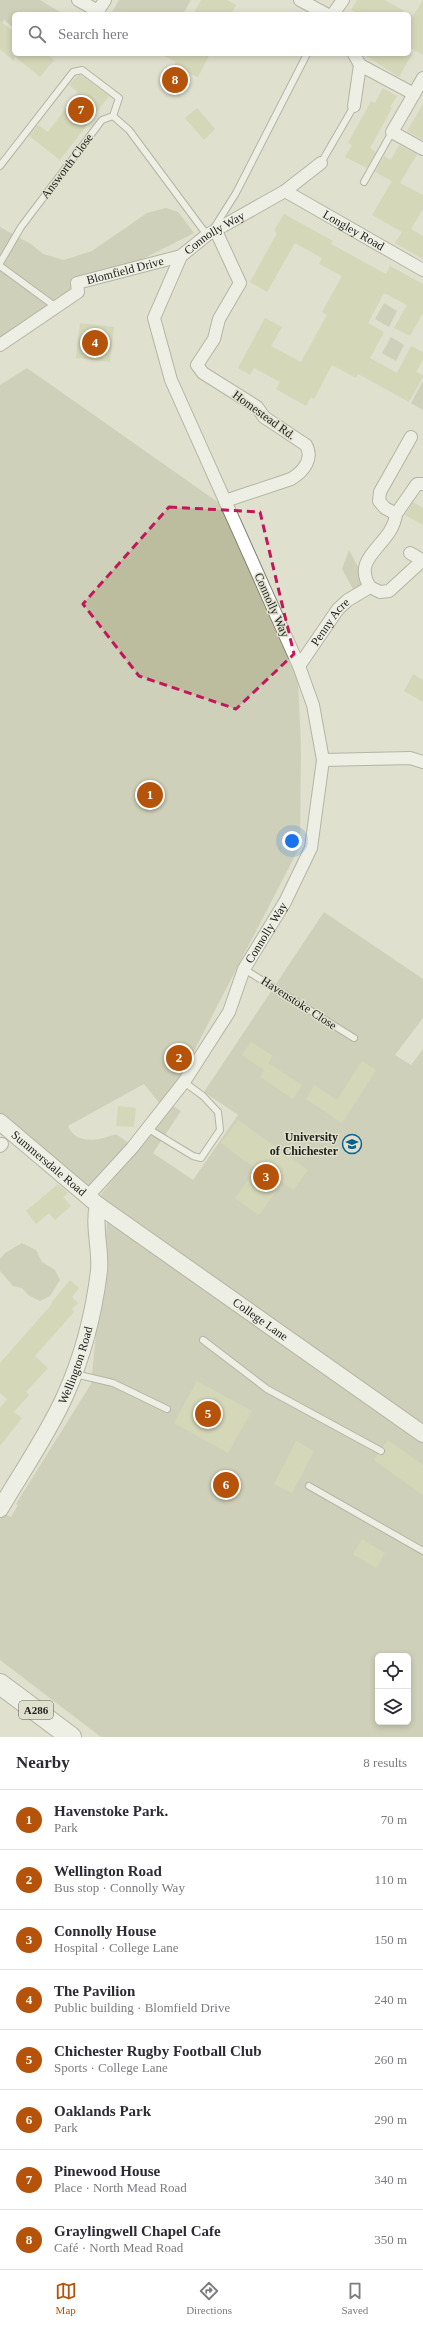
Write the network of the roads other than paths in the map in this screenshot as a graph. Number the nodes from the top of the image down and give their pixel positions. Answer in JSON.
{"nodes":[{"id":1,"x":78,"y":0,"type":"edge"},
{"id":2,"x":105,"y":0,"type":"edge"},
{"id":3,"x":300,"y":0,"type":"edge"},
{"id":4,"x":343,"y":0,"type":"edge"},
{"id":5,"x":322,"y":12,"type":"edge"},
{"id":6,"x":334,"y":12,"type":"edge"},
{"id":7,"x":306,"y":56,"type":"edge"},
{"id":8,"x":355,"y":56,"type":"edge"},
{"id":9,"x":360,"y":65,"type":"junction"},
{"id":10,"x":423,"y":78,"type":"edge"},
{"id":11,"x":414,"y":94,"type":"junction"},
{"id":12,"x":354,"y":106,"type":"joint"},
{"id":13,"x":113,"y":116,"type":"junction"},
{"id":14,"x":392,"y":132,"type":"junction"},
{"id":15,"x":423,"y":149,"type":"edge"},
{"id":16,"x":321,"y":163,"type":"joint"},
{"id":17,"x":0,"y":166,"type":"edge"},
{"id":18,"x":364,"y":182,"type":"dead end"},
{"id":19,"x":285,"y":191,"type":"junction"},
{"id":20,"x":211,"y":233,"type":"junction"},
{"id":21,"x":180,"y":256,"type":"junction"},
{"id":22,"x":0,"y":265,"type":"edge"},
{"id":23,"x":423,"y":270,"type":"edge"},
{"id":24,"x":56,"y":307,"type":"junction"},
{"id":25,"x":0,"y":345,"type":"edge"},
{"id":26,"x":411,"y":437,"type":"dead end"},
{"id":27,"x":423,"y":484,"type":"edge"},
{"id":28,"x":225,"y":501,"type":"junction"},
{"id":29,"x":396,"y":514,"type":"junction"},
{"id":30,"x":410,"y":553,"type":"dead end"},
{"id":31,"x":423,"y":560,"type":"edge"},
{"id":32,"x":370,"y":587,"type":"junction"},
{"id":33,"x":299,"y":666,"type":"junction"},
{"id":34,"x":323,"y":760,"type":"junction"},
{"id":35,"x":423,"y":762,"type":"edge"},
{"id":36,"x":244,"y":969,"type":"junction"},
{"id":37,"x":354,"y":1038,"type":"dead end"},
{"id":38,"x":184,"y":1082,"type":"junction"},
{"id":39,"x":0,"y":1122,"type":"edge"},
{"id":40,"x":147,"y":1128,"type":"junction"},
{"id":41,"x":93,"y":1200,"type":"junction"},
{"id":42,"x":204,"y":1340,"type":"dead end"},
{"id":43,"x":75,"y":1374,"type":"junction"},
{"id":44,"x":167,"y":1409,"type":"dead end"},
{"id":45,"x":423,"y":1434,"type":"edge"},
{"id":46,"x":380,"y":1451,"type":"dead end"},
{"id":47,"x":309,"y":1486,"type":"dead end"},
{"id":48,"x":0,"y":1509,"type":"edge"},
{"id":49,"x":423,"y":1551,"type":"edge"},
{"id":50,"x":0,"y":1684,"type":"edge"},
{"id":51,"x":71,"y":1737,"type":"edge"}],
"edges":[{"from":1,"to":2,"type":"street"},
{"from":3,"to":5,"type":"street"},
{"from":4,"to":6,"type":"street"},
{"from":7,"to":20,"type":"lane"},
{"from":8,"to":9,"type":"street"},
{"from":9,"to":11,"type":"street"},
{"from":9,"to":12,"type":"street","name":"Connolly Way"},
{"from":10,"to":11,"type":"street"},
{"from":11,"to":14,"type":"street"},
{"from":12,"to":16,"type":"lane","name":"Connolly Way"},
{"from":13,"to":17,"type":"lane"},
{"from":13,"to":20,"type":"lane"},
{"from":13,"to":22,"type":"lane","name":"Answorth Close"},
{"from":14,"to":15,"type":"street"},
{"from":14,"to":18,"type":"lane"},
{"from":16,"to":19,"type":"street","name":"Connolly Way"},
{"from":19,"to":20,"type":"street","name":"Connolly Way"},
{"from":19,"to":23,"type":"street","name":"Longley Road"},
{"from":20,"to":21,"type":"street","name":"Connolly Way"},
{"from":20,"to":28,"type":"street","name":"Homestead Rd."},
{"from":21,"to":24,"type":"street","name":"Blomfield Drive"},
{"from":21,"to":28,"type":"street","name":"Connolly Way"},
{"from":22,"to":24,"type":"lane"},
{"from":24,"to":25,"type":"street","name":"Blomfield Drive"},
{"from":26,"to":29,"type":"street"},
{"from":27,"to":29,"type":"street"},
{"from":28,"to":33,"type":"street","name":"Connolly Way"},
{"from":29,"to":32,"type":"street"},
{"from":30,"to":31,"type":"street"},
{"from":31,"to":32,"type":"street"},
{"from":32,"to":33,"type":"street","name":"Penny Acre"},
{"from":33,"to":34,"type":"street","name":"Connolly Way"},
{"from":34,"to":35,"type":"street"},
{"from":34,"to":36,"type":"street","name":"Connolly Way"},
{"from":36,"to":37,"type":"lane","name":"Havenstoke Close"},
{"from":36,"to":38,"type":"street","name":"Connolly Way"},
{"from":38,"to":40,"type":"street","name":"Connolly Way"},
{"from":38,"to":40,"type":"lane"},
{"from":39,"to":41,"type":"street","name":"Summersdale Road"},
{"from":40,"to":41,"type":"street","name":"Connolly Way"},
{"from":41,"to":43,"type":"street","name":"Wellington Road"},
{"from":41,"to":45,"type":"street","name":"College Lane"},
{"from":42,"to":46,"type":"lane"},
{"from":43,"to":44,"type":"lane"},
{"from":43,"to":48,"type":"street","name":"Wellington Road"},
{"from":47,"to":49,"type":"lane"},
{"from":50,"to":51,"type":"main road","number":"A286"}]}
